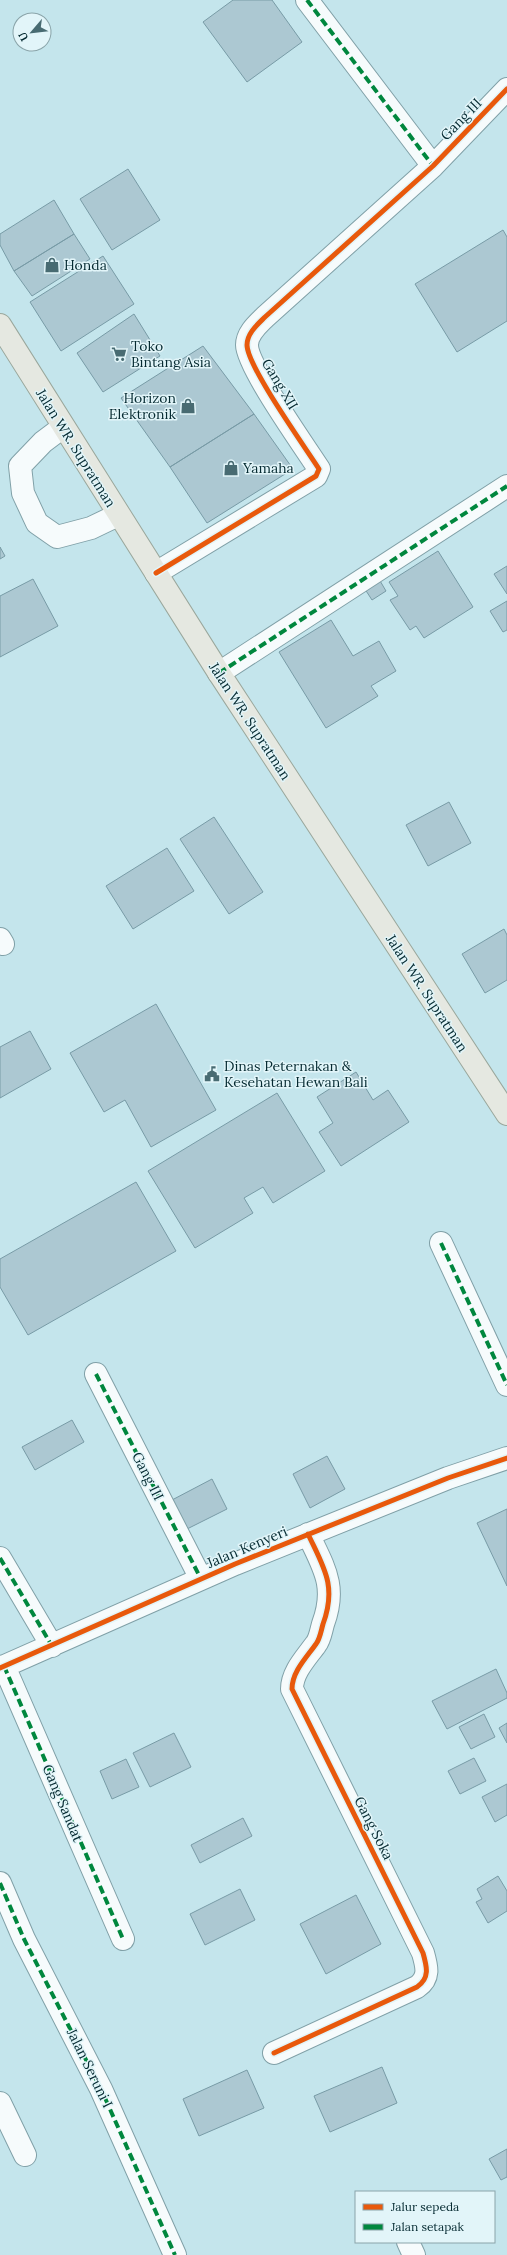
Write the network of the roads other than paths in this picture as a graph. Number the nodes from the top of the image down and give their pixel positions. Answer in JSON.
{"nodes":[{"id":1,"x":307,"y":0,"type":"edge"},
{"id":2,"x":507,"y":89,"type":"edge"},
{"id":3,"x":433,"y":166,"type":"junction"},
{"id":4,"x":0,"y":325,"type":"edge"},
{"id":5,"x":63,"y":427,"type":"junction"},
{"id":6,"x":507,"y":486,"type":"edge"},
{"id":7,"x":118,"y":515,"type":"junction"},
{"id":8,"x":156,"y":573,"type":"junction"},
{"id":9,"x":219,"y":673,"type":"junction"},
{"id":10,"x":507,"y":1114,"type":"edge"},
{"id":11,"x":441,"y":1243,"type":"dead end"},
{"id":12,"x":96,"y":1374,"type":"dead end"},
{"id":13,"x":507,"y":1384,"type":"edge"},
{"id":14,"x":507,"y":1458,"type":"edge"},
{"id":15,"x":308,"y":1534,"type":"junction"},
{"id":16,"x":0,"y":1558,"type":"edge"},
{"id":17,"x":201,"y":1579,"type":"junction"},
{"id":18,"x":52,"y":1646,"type":"junction"},
{"id":19,"x":2,"y":1667,"type":"edge"},
{"id":20,"x":0,"y":1883,"type":"edge"},
{"id":21,"x":123,"y":1939,"type":"dead end"},
{"id":22,"x":274,"y":2053,"type":"dead end"},
{"id":23,"x":0,"y":2103,"type":"edge"},
{"id":24,"x":25,"y":2155,"type":"dead end"},
{"id":25,"x":408,"y":2243,"type":"edge"},
{"id":26,"x":175,"y":2255,"type":"edge"},
{"id":27,"x":414,"y":2255,"type":"edge"}],
"edges":[{"from":1,"to":3,"type":"street"},
{"from":2,"to":3,"type":"street","name":"Gang III"},
{"from":3,"to":8,"type":"street","name":"Gang XII"},
{"from":4,"to":5,"type":"main road","name":"Jalan WR. Supratman"},
{"from":5,"to":7,"type":"main road","name":"Jalan WR. Supratman"},
{"from":5,"to":7,"type":"street"},
{"from":6,"to":9,"type":"street"},
{"from":7,"to":8,"type":"main road","name":"Jalan WR. Supratman"},
{"from":8,"to":9,"type":"main road","name":"Jalan WR. Supratman"},
{"from":9,"to":10,"type":"main road","name":"Jalan WR. Supratman"},
{"from":11,"to":13,"type":"street"},
{"from":12,"to":17,"type":"street","name":"Gang III"},
{"from":14,"to":15,"type":"street","name":"Jalan Kenyeri"},
{"from":15,"to":17,"type":"street","name":"Jalan Kenyeri"},
{"from":15,"to":22,"type":"street","name":"Gang Soka"},
{"from":16,"to":18,"type":"street"},
{"from":17,"to":18,"type":"street","name":"Jalan Kenyeri"},
{"from":18,"to":19,"type":"street","name":"Jalan Kenyeri"},
{"from":19,"to":21,"type":"street","name":"Gang Sandat"},
{"from":20,"to":26,"type":"street","name":"Jalan Seruni I"},
{"from":23,"to":24,"type":"street"},
{"from":25,"to":27,"type":"street"}]}
